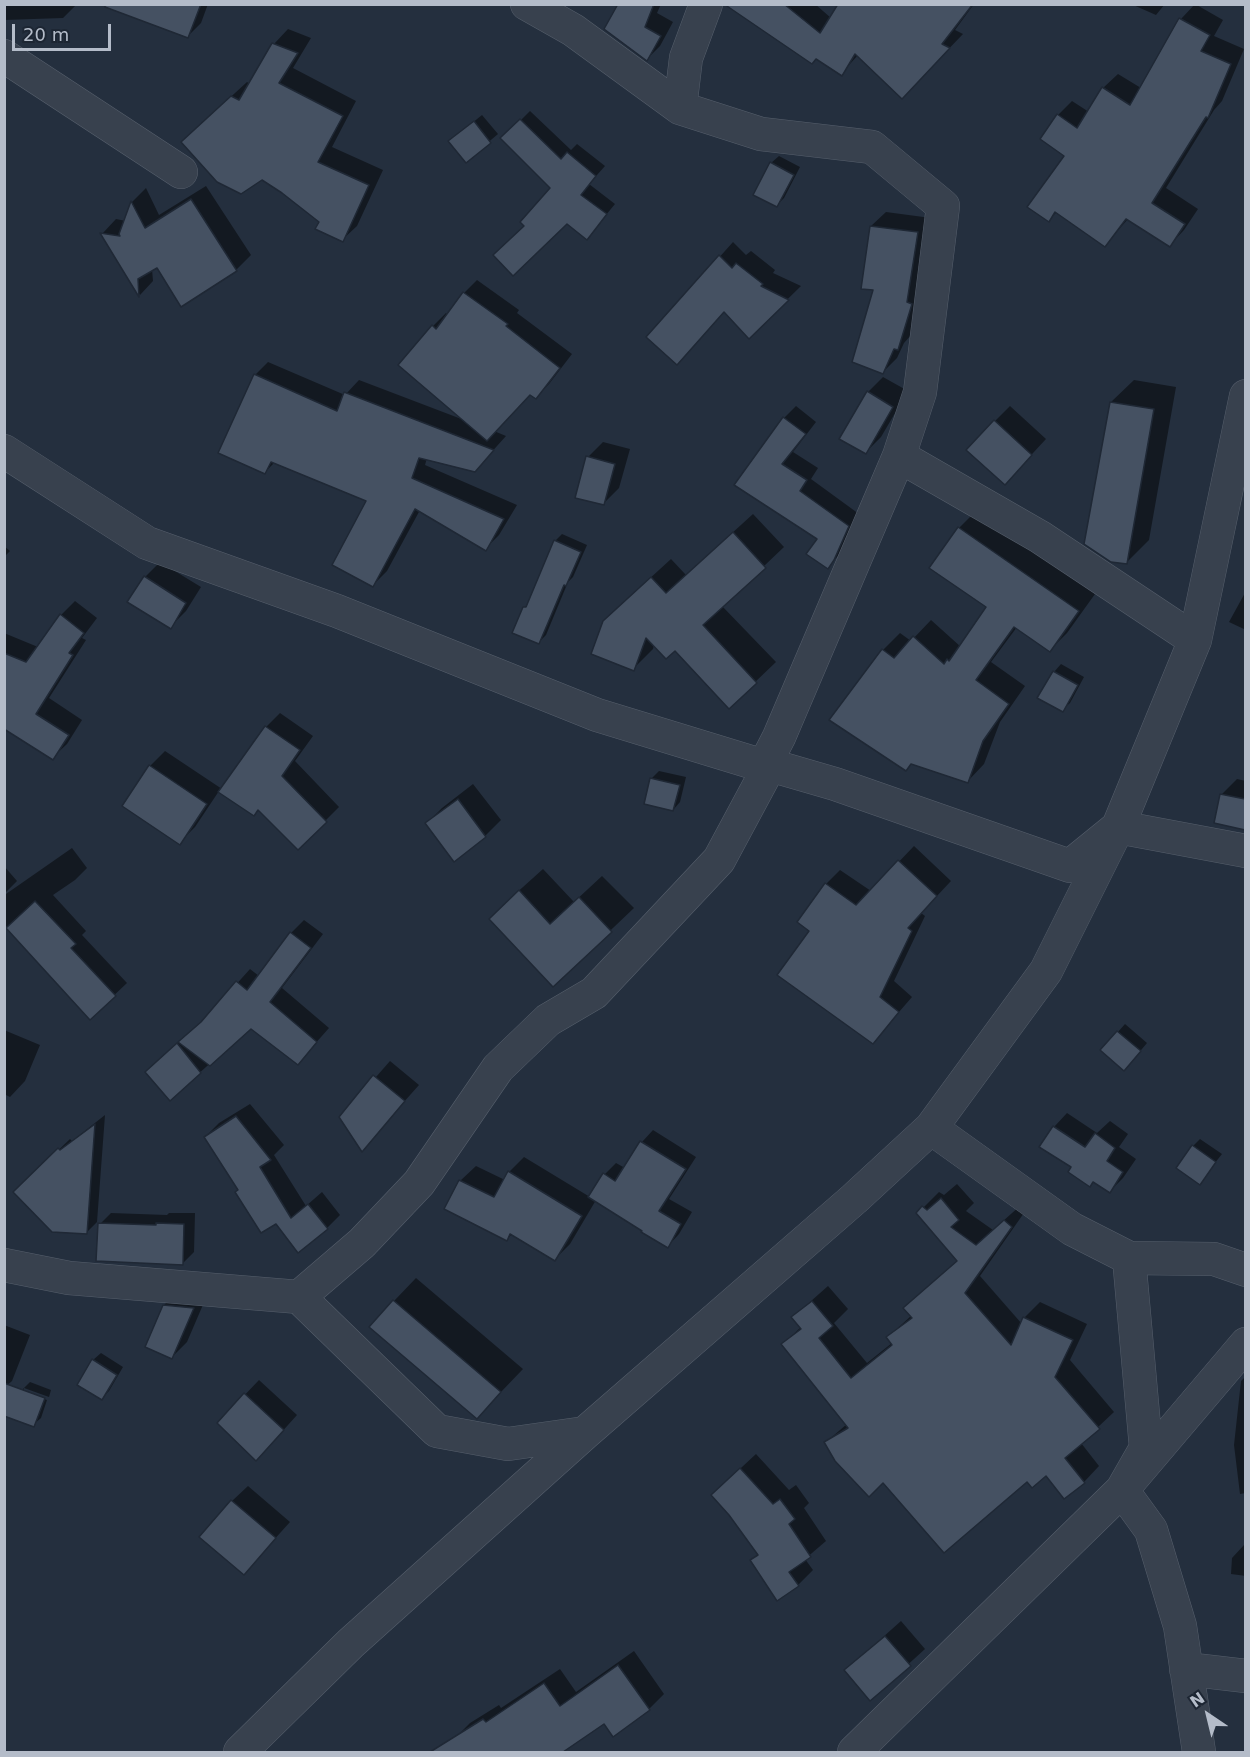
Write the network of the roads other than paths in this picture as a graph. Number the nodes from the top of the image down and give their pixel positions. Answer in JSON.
{"nodes":[{"id":1,"x":527,"y":4,"type":"edge"},
{"id":2,"x":706,"y":4,"type":"edge"},
{"id":3,"x":4,"y":57,"type":"edge"},
{"id":4,"x":680,"y":108,"type":"junction"},
{"id":5,"x":180,"y":172,"type":"dead end"},
{"id":6,"x":1245,"y":396,"type":"edge"},
{"id":7,"x":4,"y":451,"type":"edge"},
{"id":8,"x":899,"y":456,"type":"junction"},
{"id":9,"x":1195,"y":640,"type":"junction"},
{"id":10,"x":764,"y":766,"type":"junction"},
{"id":11,"x":1118,"y":827,"type":"junction"},
{"id":12,"x":1245,"y":852,"type":"edge"},
{"id":13,"x":931,"y":1128,"type":"junction"},
{"id":14,"x":1129,"y":1258,"type":"junction"},
{"id":15,"x":4,"y":1265,"type":"edge"},
{"id":16,"x":1245,"y":1270,"type":"edge"},
{"id":17,"x":299,"y":1297,"type":"junction"},
{"id":18,"x":1245,"y":1344,"type":"edge"},
{"id":19,"x":585,"y":1432,"type":"junction"},
{"id":20,"x":1122,"y":1490,"type":"junction"},
{"id":21,"x":1186,"y":1669,"type":"junction"},
{"id":22,"x":1245,"y":1676,"type":"edge"},
{"id":23,"x":240,"y":1752,"type":"edge"},
{"id":24,"x":854,"y":1752,"type":"edge"},
{"id":25,"x":1199,"y":1752,"type":"edge"}],
"edges":[{"from":1,"to":4,"type":"street"},
{"from":2,"to":4,"type":"street"},
{"from":3,"to":5,"type":"street"},
{"from":4,"to":8,"type":"street"},
{"from":6,"to":9,"type":"street"},
{"from":7,"to":10,"type":"street"},
{"from":8,"to":9,"type":"street"},
{"from":8,"to":10,"type":"street"},
{"from":9,"to":11,"type":"street"},
{"from":10,"to":11,"type":"street"},
{"from":10,"to":17,"type":"street"},
{"from":11,"to":12,"type":"street"},
{"from":11,"to":13,"type":"street"},
{"from":13,"to":14,"type":"street"},
{"from":13,"to":19,"type":"street"},
{"from":14,"to":16,"type":"street"},
{"from":14,"to":20,"type":"street"},
{"from":15,"to":17,"type":"street"},
{"from":17,"to":19,"type":"street"},
{"from":18,"to":20,"type":"street"},
{"from":19,"to":23,"type":"street"},
{"from":20,"to":21,"type":"street"},
{"from":20,"to":24,"type":"street"},
{"from":21,"to":22,"type":"street"},
{"from":21,"to":25,"type":"street"}]}
